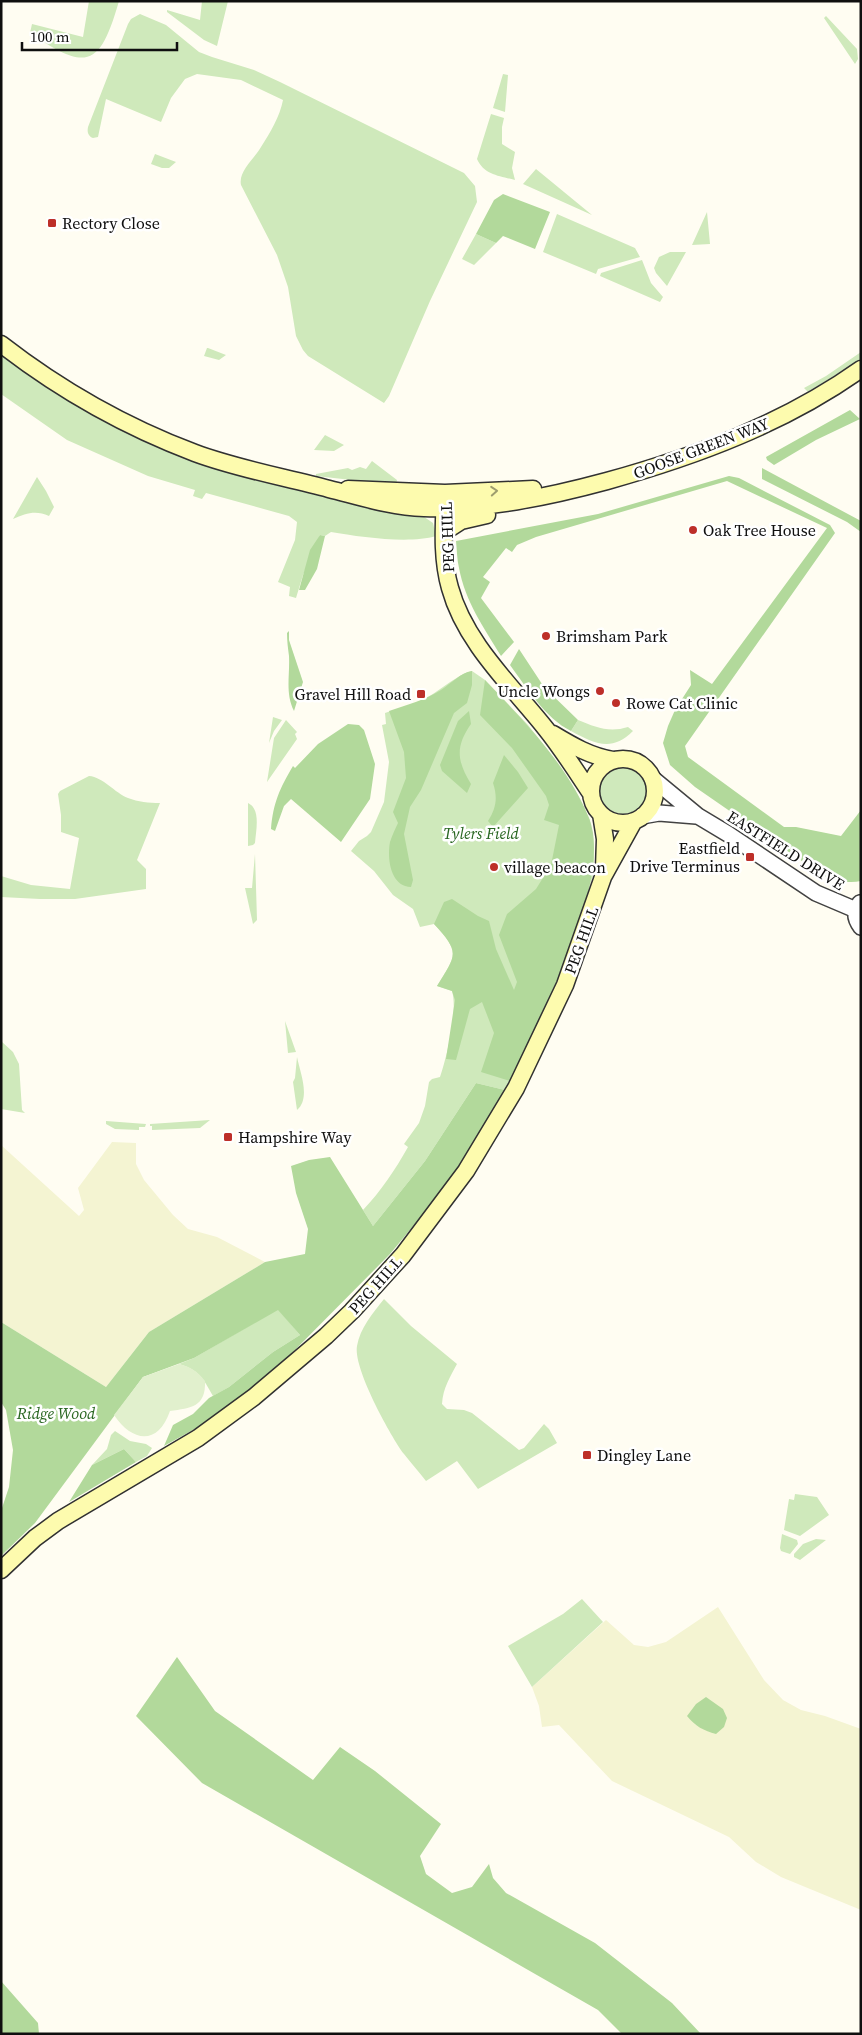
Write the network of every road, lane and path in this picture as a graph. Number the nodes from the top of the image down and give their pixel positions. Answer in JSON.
{"nodes":[{"id":1,"x":1,"y":344,"type":"edge"},
{"id":2,"x":861,"y":369,"type":"edge"},
{"id":3,"x":589,"y":486,"type":"junction"},
{"id":4,"x":548,"y":496,"type":"junction"},
{"id":5,"x":445,"y":501,"type":"junction"},
{"id":6,"x":444,"y":532,"type":"junction"},
{"id":7,"x":546,"y":730,"type":"junction"},
{"id":8,"x":614,"y":760,"type":"junction"},
{"id":9,"x":652,"y":778,"type":"junction"},
{"id":10,"x":590,"y":792,"type":"junction"},
{"id":11,"x":601,"y":814,"type":"junction"},
{"id":12,"x":698,"y":816,"type":"junction"},
{"id":13,"x":638,"y":819,"type":"junction"},
{"id":14,"x":603,"y":877,"type":"junction"},
{"id":15,"x":858,"y":906,"type":"edge"},
{"id":16,"x":861,"y":927,"type":"edge"},
{"id":17,"x":1,"y":1570,"type":"edge"}],
"edges":[{"from":1,"to":5,"type":"main road","name":"GOOSE GREEN WAY"},
{"from":2,"to":3,"type":"main road","name":"GOOSE GREEN WAY"},
{"from":3,"to":4,"type":"main road","name":"GOOSE GREEN WAY"},
{"from":5,"to":3,"type":"main road","name":"GOOSE GREEN WAY","one_way":true},
{"from":4,"to":5,"type":"main road","name":"GOOSE GREEN WAY"},
{"from":4,"to":6,"type":"main road"},
{"from":5,"to":6,"type":"main road","name":"PEG HILL"},
{"from":6,"to":7,"type":"main road","name":"PEG HILL"},
{"from":7,"to":8,"type":"main road","name":"PEG HILL"},
{"from":7,"to":10,"type":"main road","name":"PEG HILL"},
{"from":8,"to":9,"type":"main road"},
{"from":8,"to":10,"type":"main road"},
{"from":9,"to":12,"type":"street","name":"EASTFIELD DRIVE"},
{"from":9,"to":13,"type":"main road"},
{"from":10,"to":11,"type":"main road"},
{"from":11,"to":13,"type":"main road"},
{"from":11,"to":14,"type":"main road"},
{"from":12,"to":13,"type":"street","name":"EASTFIELD DRIVE"},
{"from":12,"to":15,"type":"street","name":"EASTFIELD DRIVE"},
{"from":13,"to":14,"type":"main road"},
{"from":14,"to":17,"type":"main road","name":"PEG HILL"},
{"from":15,"to":16,"type":"street"}]}
